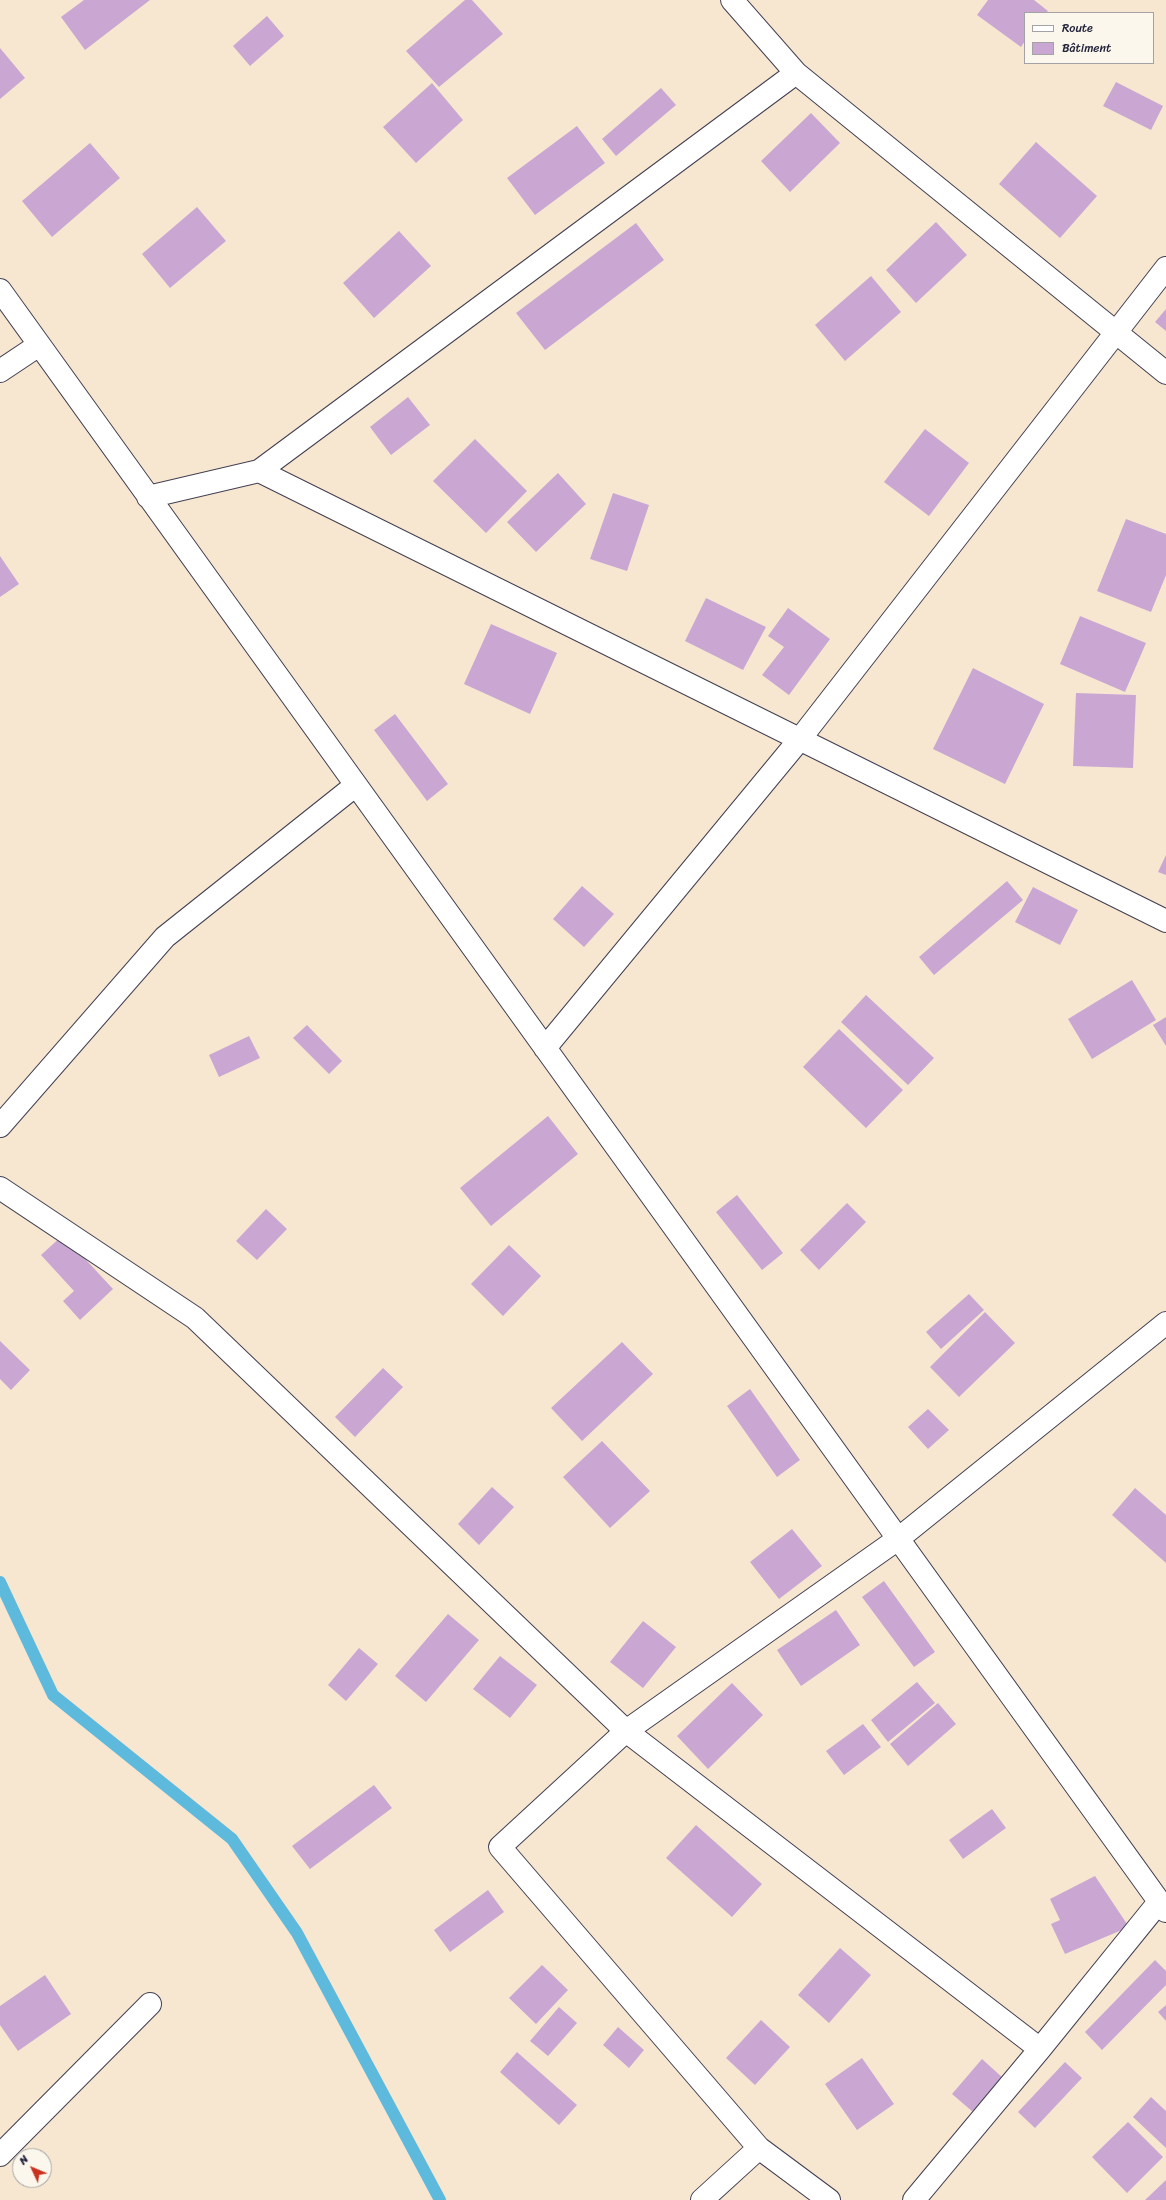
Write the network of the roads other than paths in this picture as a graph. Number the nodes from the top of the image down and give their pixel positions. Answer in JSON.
{"nodes":[{"id":1,"x":732,"y":0,"type":"edge"},
{"id":2,"x":796,"y":73,"type":"junction"},
{"id":3,"x":1166,"y":268,"type":"edge"},
{"id":4,"x":0,"y":290,"type":"edge"},
{"id":5,"x":1116,"y":332,"type":"junction"},
{"id":6,"x":39,"y":345,"type":"junction"},
{"id":7,"x":0,"y":371,"type":"edge"},
{"id":8,"x":1166,"y":373,"type":"edge"},
{"id":9,"x":258,"y":471,"type":"junction"},
{"id":10,"x":148,"y":497,"type":"junction"},
{"id":11,"x":800,"y":739,"type":"junction"},
{"id":12,"x":356,"y":785,"type":"junction"},
{"id":13,"x":1166,"y":921,"type":"edge"},
{"id":14,"x":545,"y":1048,"type":"junction"},
{"id":15,"x":0,"y":1126,"type":"edge"},
{"id":16,"x":0,"y":1188,"type":"edge"},
{"id":17,"x":1166,"y":1323,"type":"edge"},
{"id":18,"x":898,"y":1539,"type":"junction"},
{"id":19,"x":626,"y":1730,"type":"junction"},
{"id":20,"x":1163,"y":1906,"type":"edge"},
{"id":21,"x":150,"y":2004,"type":"dead end"},
{"id":22,"x":1040,"y":2049,"type":"junction"},
{"id":23,"x":759,"y":2148,"type":"junction"},
{"id":24,"x":0,"y":2155,"type":"edge"},
{"id":25,"x":702,"y":2200,"type":"edge"},
{"id":26,"x":829,"y":2200,"type":"edge"},
{"id":27,"x":914,"y":2200,"type":"edge"}],
"edges":[{"from":1,"to":2,"type":"street"},
{"from":2,"to":5,"type":"street"},
{"from":2,"to":9,"type":"street"},
{"from":3,"to":5,"type":"street"},
{"from":4,"to":6,"type":"street"},
{"from":5,"to":8,"type":"street"},
{"from":5,"to":11,"type":"street"},
{"from":6,"to":7,"type":"street"},
{"from":6,"to":10,"type":"street"},
{"from":9,"to":10,"type":"street"},
{"from":9,"to":11,"type":"street"},
{"from":10,"to":12,"type":"street"},
{"from":11,"to":13,"type":"street"},
{"from":11,"to":14,"type":"street"},
{"from":12,"to":14,"type":"street"},
{"from":12,"to":15,"type":"street"},
{"from":14,"to":18,"type":"street"},
{"from":16,"to":19,"type":"street"},
{"from":17,"to":18,"type":"street"},
{"from":18,"to":19,"type":"street"},
{"from":18,"to":20,"type":"street"},
{"from":19,"to":22,"type":"street"},
{"from":19,"to":23,"type":"street"},
{"from":20,"to":22,"type":"street"},
{"from":21,"to":24,"type":"street"},
{"from":22,"to":27,"type":"street"},
{"from":23,"to":25,"type":"street"},
{"from":23,"to":26,"type":"street"}]}
